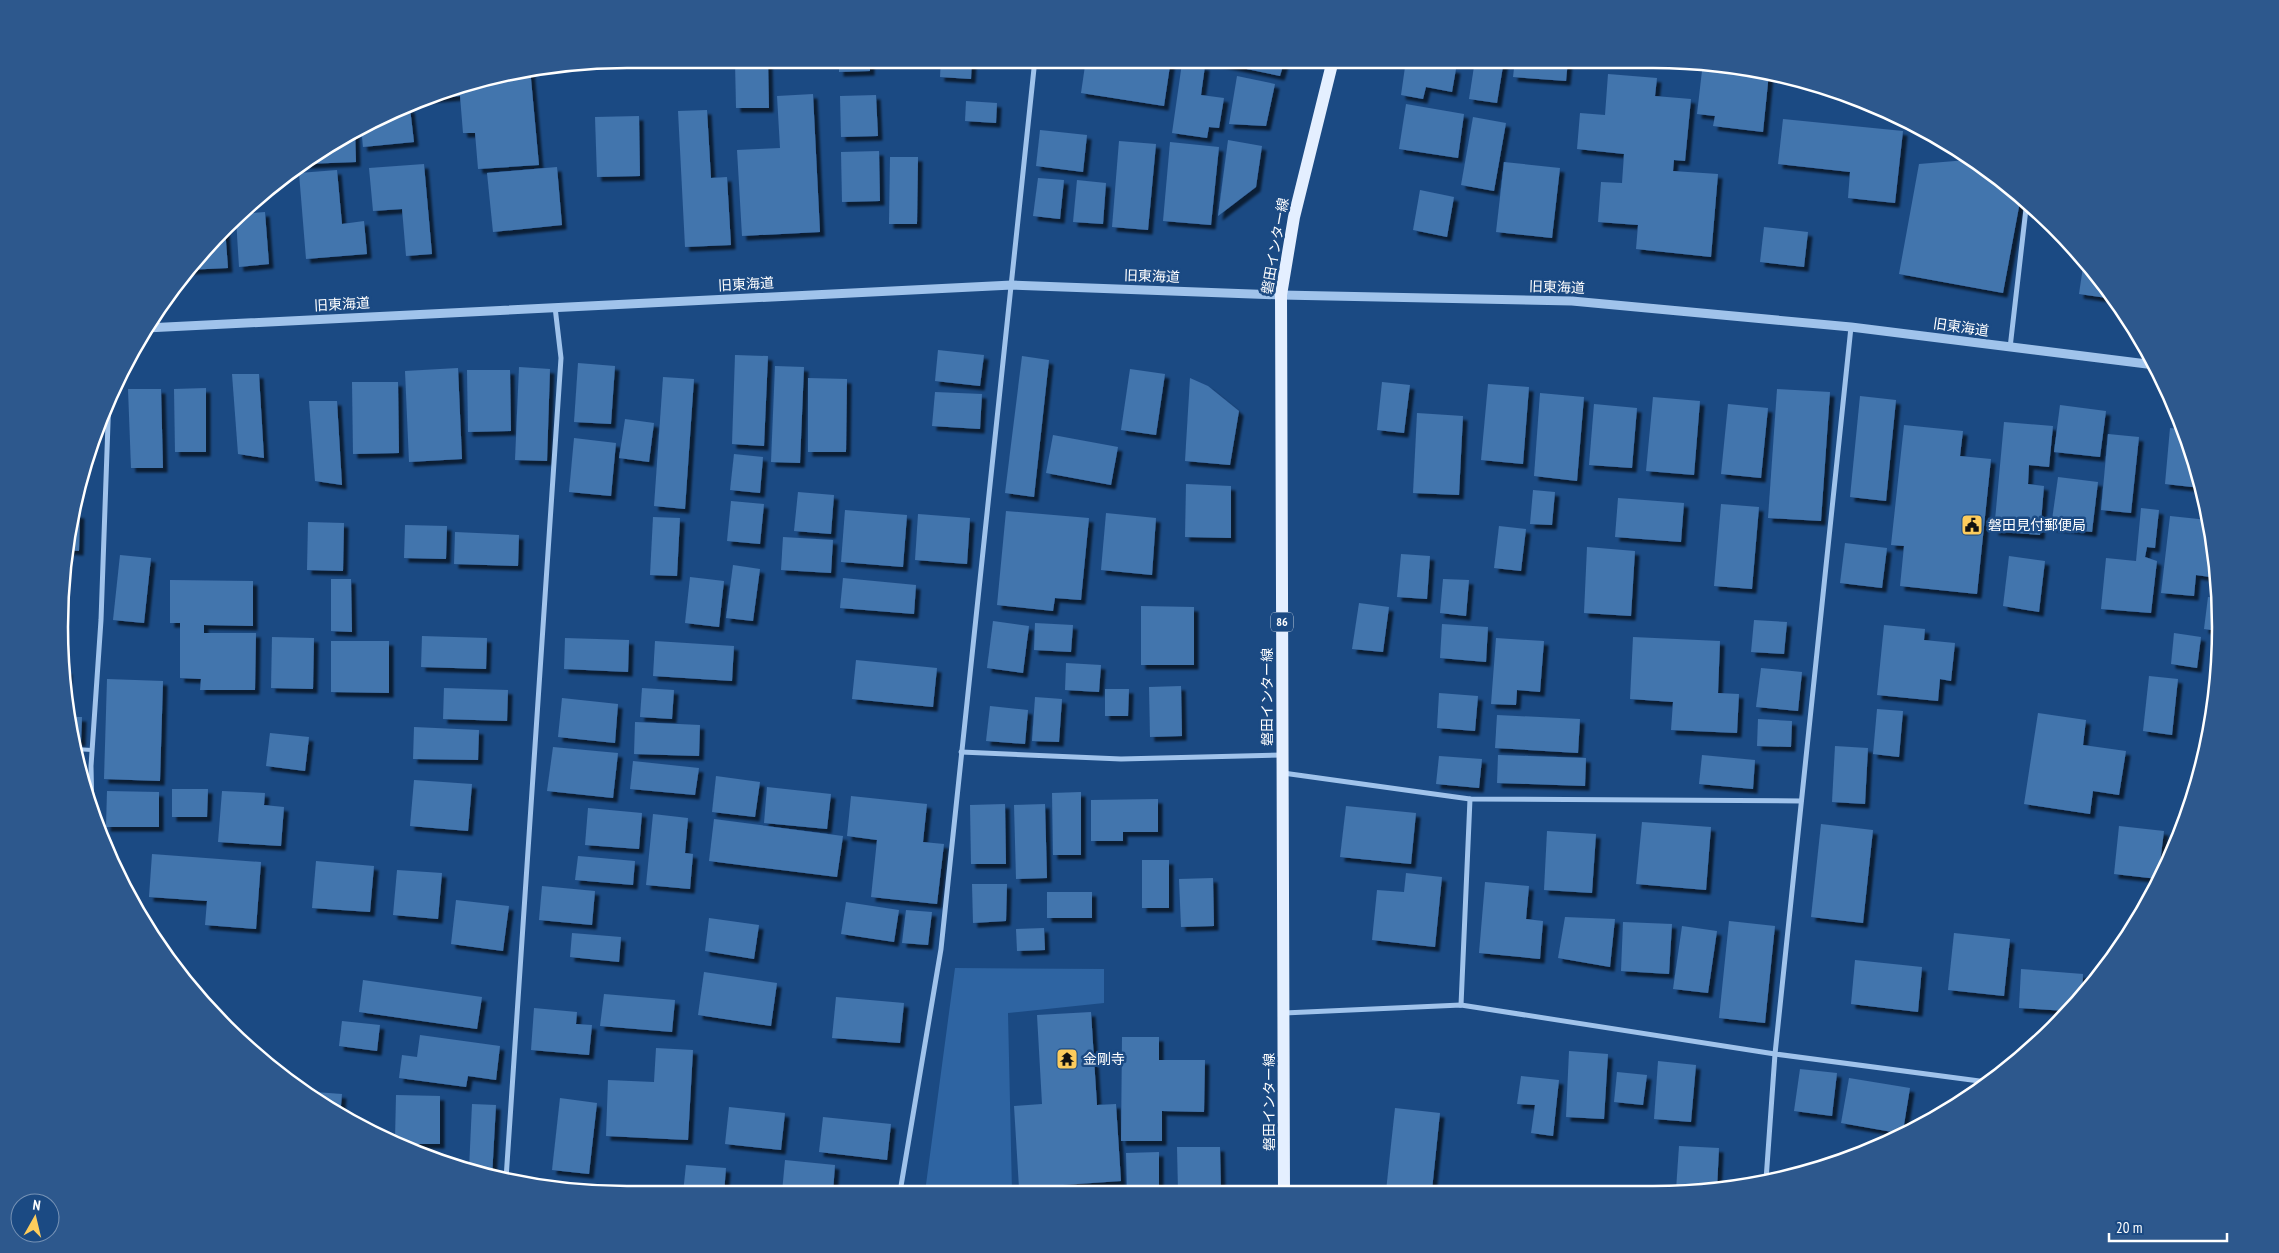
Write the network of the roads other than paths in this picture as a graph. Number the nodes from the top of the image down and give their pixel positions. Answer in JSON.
{"nodes":[{"id":1,"x":1034,"y":68,"type":"edge"},
{"id":2,"x":1331,"y":68,"type":"edge"},
{"id":3,"x":2026,"y":210,"type":"edge"},
{"id":4,"x":1012,"y":285,"type":"junction"},
{"id":5,"x":1281,"y":295,"type":"junction"},
{"id":6,"x":554,"y":306,"type":"junction"},
{"id":7,"x":1851,"y":326,"type":"junction"},
{"id":8,"x":156,"y":327,"type":"edge"},
{"id":9,"x":2010,"y":348,"type":"junction"},
{"id":10,"x":2146,"y":364,"type":"edge"},
{"id":11,"x":108,"y":418,"type":"edge"},
{"id":12,"x":81,"y":749,"type":"edge"},
{"id":13,"x":92,"y":750,"type":"junction"},
{"id":14,"x":961,"y":752,"type":"junction"},
{"id":15,"x":1282,"y":755,"type":"junction"},
{"id":16,"x":1282,"y":773,"type":"junction"},
{"id":17,"x":92,"y":788,"type":"edge"},
{"id":18,"x":1470,"y":799,"type":"junction"},
{"id":19,"x":1801,"y":801,"type":"junction"},
{"id":20,"x":1461,"y":1005,"type":"junction"},
{"id":21,"x":1284,"y":1013,"type":"junction"},
{"id":22,"x":1775,"y":1054,"type":"junction"},
{"id":23,"x":1978,"y":1081,"type":"edge"},
{"id":24,"x":506,"y":1172,"type":"edge"},
{"id":25,"x":1766,"y":1174,"type":"edge"},
{"id":26,"x":901,"y":1186,"type":"edge"},
{"id":27,"x":1284,"y":1186,"type":"edge"}],
"edges":[{"from":1,"to":4,"type":"street"},
{"from":2,"to":5,"type":"main road","name":"磐田インター線","number":"86"},
{"from":3,"to":9,"type":"street"},
{"from":4,"to":5,"type":"street","name":"旧東海道"},
{"from":4,"to":6,"type":"street","name":"旧東海道"},
{"from":4,"to":14,"type":"street"},
{"from":5,"to":7,"type":"street","name":"旧東海道"},
{"from":5,"to":15,"type":"main road","name":"磐田インター線","number":"86"},
{"from":6,"to":8,"type":"street","name":"旧東海道"},
{"from":6,"to":24,"type":"street"},
{"from":7,"to":9,"type":"street","name":"旧東海道"},
{"from":7,"to":19,"type":"street"},
{"from":9,"to":10,"type":"street","name":"旧東海道"},
{"from":11,"to":13,"type":"street"},
{"from":12,"to":13,"type":"lane"},
{"from":13,"to":17,"type":"street"},
{"from":14,"to":15,"type":"street"},
{"from":14,"to":26,"type":"street"},
{"from":15,"to":16,"type":"main road","name":"磐田インター線","number":"86"},
{"from":16,"to":18,"type":"street"},
{"from":16,"to":21,"type":"main road","name":"磐田インター線","number":"86"},
{"from":18,"to":19,"type":"street"},
{"from":18,"to":20,"type":"street"},
{"from":19,"to":22,"type":"street"},
{"from":20,"to":21,"type":"street"},
{"from":20,"to":22,"type":"street"},
{"from":21,"to":27,"type":"main road","name":"磐田インター線","number":"86"},
{"from":22,"to":23,"type":"street"},
{"from":22,"to":25,"type":"street"}]}
